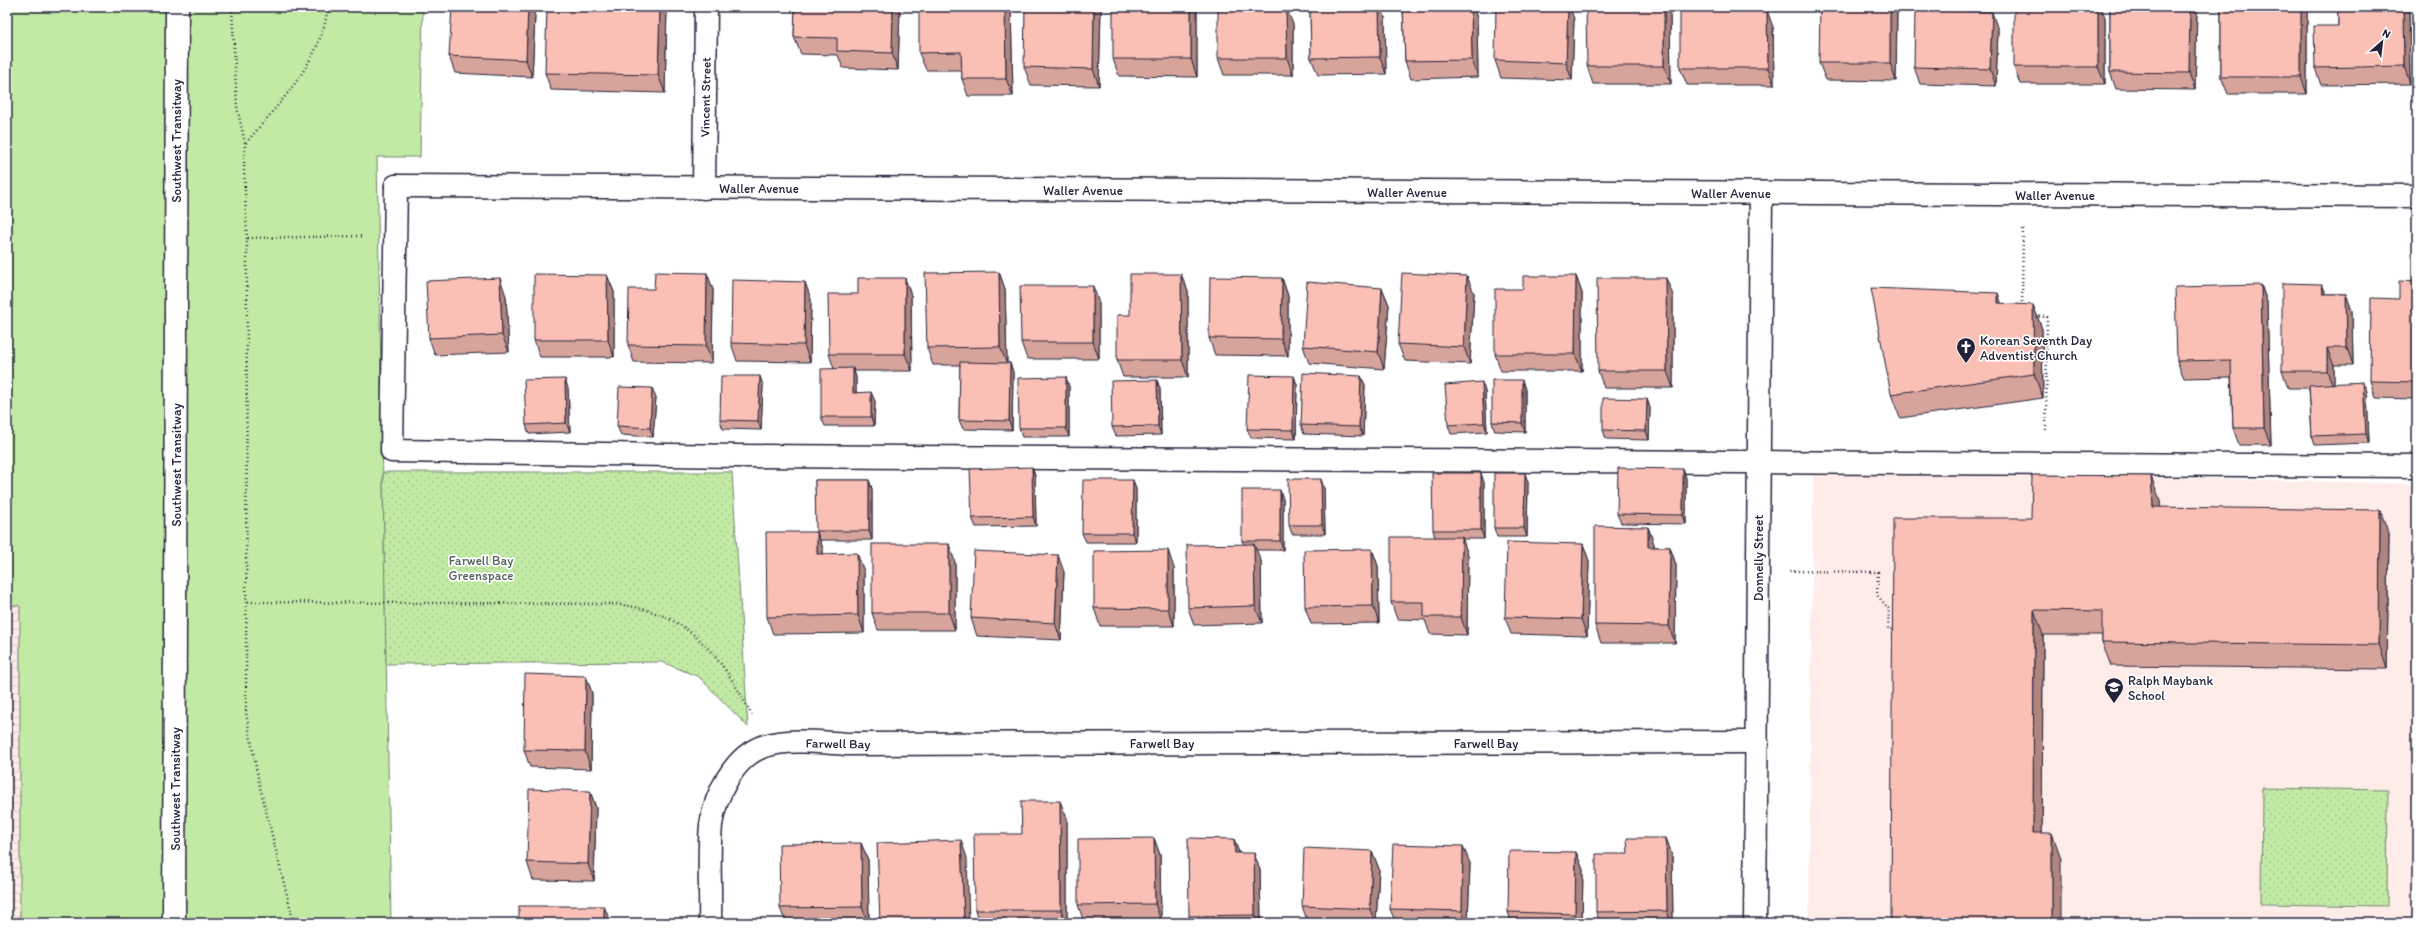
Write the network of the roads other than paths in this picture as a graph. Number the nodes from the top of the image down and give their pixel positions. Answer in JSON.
{"nodes":[{"id":1,"x":177,"y":7,"type":"edge"},
{"id":2,"x":706,"y":7,"type":"edge"},
{"id":3,"x":704,"y":188,"type":"junction"},
{"id":4,"x":1761,"y":193,"type":"junction"},
{"id":5,"x":2417,"y":196,"type":"edge"},
{"id":6,"x":1758,"y":462,"type":"junction"},
{"id":7,"x":2417,"y":466,"type":"edge"},
{"id":8,"x":1757,"y":742,"type":"junction"},
{"id":9,"x":174,"y":923,"type":"edge"},
{"id":10,"x":710,"y":923,"type":"edge"},
{"id":11,"x":1755,"y":923,"type":"edge"}],
"edges":[{"from":1,"to":9,"type":"street","name":"Southwest Transitway"},
{"from":2,"to":3,"type":"street","name":"Vincent Street"},
{"from":3,"to":4,"type":"street","name":"Waller Avenue"},
{"from":3,"to":6,"type":"street","name":"Waller Avenue"},
{"from":4,"to":5,"type":"street","name":"Waller Avenue"},
{"from":4,"to":6,"type":"street","name":"Donnelly Street"},
{"from":6,"to":7,"type":"street"},
{"from":6,"to":8,"type":"street","name":"Donnelly Street"},
{"from":8,"to":10,"type":"street","name":"Farwell Bay"},
{"from":8,"to":11,"type":"street","name":"Donnelly Street"}]}
